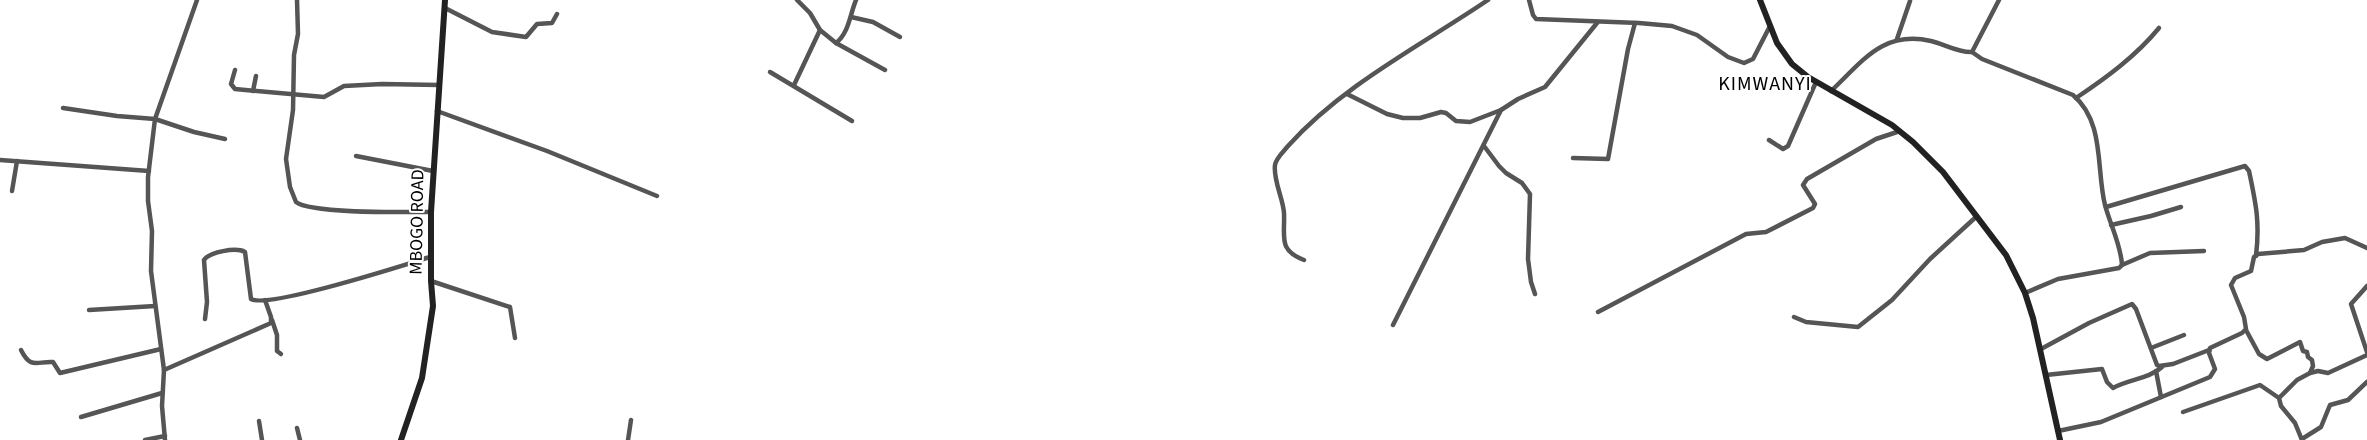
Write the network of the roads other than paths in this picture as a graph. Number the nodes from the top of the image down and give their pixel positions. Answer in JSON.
{"nodes":[{"id":1,"x":197,"y":0,"type":"edge"},
{"id":2,"x":296,"y":0,"type":"edge"},
{"id":3,"x":445,"y":0,"type":"edge"},
{"id":4,"x":797,"y":0,"type":"edge"},
{"id":5,"x":856,"y":0,"type":"edge"},
{"id":6,"x":1488,"y":0,"type":"edge"},
{"id":7,"x":1529,"y":0,"type":"edge"},
{"id":8,"x":1760,"y":0,"type":"edge"},
{"id":9,"x":1999,"y":0,"type":"edge"},
{"id":10,"x":1910,"y":1,"type":"edge"},
{"id":11,"x":445,"y":8,"type":"junction"},
{"id":12,"x":557,"y":14,"type":"dead end"},
{"id":13,"x":851,"y":18,"type":"junction"},
{"id":14,"x":1597,"y":22,"type":"junction"},
{"id":15,"x":1635,"y":23,"type":"junction"},
{"id":16,"x":1770,"y":26,"type":"junction"},
{"id":17,"x":2159,"y":28,"type":"dead end"},
{"id":18,"x":820,"y":30,"type":"junction"},
{"id":19,"x":900,"y":38,"type":"dead end"},
{"id":20,"x":1896,"y":39,"type":"junction"},
{"id":21,"x":836,"y":42,"type":"junction"},
{"id":22,"x":1972,"y":52,"type":"junction"},
{"id":23,"x":235,"y":70,"type":"dead end"},
{"id":24,"x":885,"y":70,"type":"dead end"},
{"id":25,"x":770,"y":72,"type":"dead end"},
{"id":26,"x":256,"y":76,"type":"dead end"},
{"id":27,"x":1816,"y":82,"type":"junction"},
{"id":28,"x":439,"y":85,"type":"junction"},
{"id":29,"x":794,"y":85,"type":"junction"},
{"id":30,"x":252,"y":91,"type":"junction"},
{"id":31,"x":1831,"y":91,"type":"junction"},
{"id":32,"x":292,"y":93,"type":"junction"},
{"id":33,"x":1346,"y":94,"type":"junction"},
{"id":34,"x":2076,"y":98,"type":"junction"},
{"id":35,"x":64,"y":108,"type":"dead end"},
{"id":36,"x":1501,"y":110,"type":"junction"},
{"id":37,"x":437,"y":111,"type":"junction"},
{"id":38,"x":155,"y":119,"type":"junction"},
{"id":39,"x":852,"y":121,"type":"dead end"},
{"id":40,"x":1900,"y":131,"type":"junction"},
{"id":41,"x":226,"y":139,"type":"dead end"},
{"id":42,"x":1768,"y":140,"type":"dead end"},
{"id":43,"x":1484,"y":146,"type":"junction"},
{"id":44,"x":356,"y":156,"type":"dead end"},
{"id":45,"x":1573,"y":158,"type":"dead end"},
{"id":46,"x":0,"y":160,"type":"edge"},
{"id":47,"x":16,"y":161,"type":"junction"},
{"id":48,"x":149,"y":171,"type":"junction"},
{"id":49,"x":433,"y":171,"type":"junction"},
{"id":50,"x":12,"y":190,"type":"dead end"},
{"id":51,"x":657,"y":196,"type":"dead end"},
{"id":52,"x":2106,"y":207,"type":"junction"},
{"id":53,"x":2181,"y":207,"type":"dead end"},
{"id":54,"x":431,"y":212,"type":"junction"},
{"id":55,"x":1977,"y":216,"type":"junction"},
{"id":56,"x":2111,"y":224,"type":"junction"},
{"id":57,"x":2367,"y":248,"type":"edge"},
{"id":58,"x":2204,"y":251,"type":"dead end"},
{"id":59,"x":2256,"y":256,"type":"junction"},
{"id":60,"x":430,"y":257,"type":"junction"},
{"id":61,"x":1304,"y":260,"type":"dead end"},
{"id":62,"x":2122,"y":265,"type":"junction"},
{"id":63,"x":431,"y":281,"type":"junction"},
{"id":64,"x":2367,"y":286,"type":"edge"},
{"id":65,"x":2025,"y":293,"type":"junction"},
{"id":66,"x":1535,"y":294,"type":"dead end"},
{"id":67,"x":265,"y":300,"type":"junction"},
{"id":68,"x":155,"y":306,"type":"junction"},
{"id":69,"x":89,"y":310,"type":"dead end"},
{"id":70,"x":1598,"y":312,"type":"dead end"},
{"id":71,"x":1794,"y":317,"type":"dead end"},
{"id":72,"x":205,"y":319,"type":"dead end"},
{"id":73,"x":272,"y":320,"type":"junction"},
{"id":74,"x":1393,"y":325,"type":"dead end"},
{"id":75,"x":2246,"y":330,"type":"junction"},
{"id":76,"x":2184,"y":334,"type":"dead end"},
{"id":77,"x":515,"y":338,"type":"dead end"},
{"id":78,"x":2151,"y":348,"type":"junction"},
{"id":79,"x":161,"y":349,"type":"junction"},
{"id":80,"x":2041,"y":349,"type":"junction"},
{"id":81,"x":20,"y":350,"type":"dead end"},
{"id":82,"x":2209,"y":350,"type":"junction"},
{"id":83,"x":2367,"y":353,"type":"edge"},
{"id":84,"x":281,"y":354,"type":"dead end"},
{"id":85,"x":2157,"y":364,"type":"junction"},
{"id":86,"x":2164,"y":366,"type":"junction"},
{"id":87,"x":164,"y":370,"type":"junction"},
{"id":88,"x":2156,"y":373,"type":"junction"},
{"id":89,"x":2310,"y":373,"type":"junction"},
{"id":90,"x":2046,"y":375,"type":"junction"},
{"id":91,"x":2367,"y":382,"type":"edge"},
{"id":92,"x":162,"y":393,"type":"junction"},
{"id":93,"x":2160,"y":397,"type":"junction"},
{"id":94,"x":2279,"y":398,"type":"junction"},
{"id":95,"x":2184,"y":412,"type":"dead end"},
{"id":96,"x":81,"y":416,"type":"dead end"},
{"id":97,"x":631,"y":420,"type":"dead end"},
{"id":98,"x":259,"y":421,"type":"dead end"},
{"id":99,"x":297,"y":428,"type":"dead end"},
{"id":100,"x":2058,"y":431,"type":"junction"},
{"id":101,"x":165,"y":438,"type":"edge"},
{"id":102,"x":145,"y":440,"type":"edge"},
{"id":103,"x":262,"y":440,"type":"edge"},
{"id":104,"x":300,"y":440,"type":"edge"},
{"id":105,"x":401,"y":440,"type":"edge"},
{"id":106,"x":628,"y":440,"type":"edge"},
{"id":107,"x":2060,"y":440,"type":"edge"},
{"id":108,"x":2302,"y":440,"type":"edge"}],
"edges":[{"from":1,"to":38,"type":"street"},
{"from":2,"to":32,"type":"street"},
{"from":3,"to":11,"type":"street","name":"MBOGO ROAD"},
{"from":4,"to":18,"type":"street"},
{"from":5,"to":13,"type":"street"},
{"from":6,"to":33,"type":"street"},
{"from":7,"to":14,"type":"street"},
{"from":8,"to":16,"type":"street"},
{"from":9,"to":22,"type":"street"},
{"from":10,"to":20,"type":"street"},
{"from":11,"to":12,"type":"street"},
{"from":11,"to":28,"type":"street","name":"MBOGO ROAD"},
{"from":13,"to":19,"type":"street"},
{"from":13,"to":21,"type":"street"},
{"from":14,"to":15,"type":"street"},
{"from":14,"to":36,"type":"street"},
{"from":15,"to":16,"type":"street"},
{"from":15,"to":45,"type":"street"},
{"from":16,"to":27,"type":"street"},
{"from":17,"to":34,"type":"street"},
{"from":18,"to":21,"type":"street"},
{"from":18,"to":29,"type":"street"},
{"from":20,"to":22,"type":"street"},
{"from":20,"to":31,"type":"street"},
{"from":21,"to":24,"type":"street"},
{"from":22,"to":34,"type":"street"},
{"from":23,"to":30,"type":"street"},
{"from":25,"to":29,"type":"street"},
{"from":26,"to":30,"type":"street"},
{"from":27,"to":31,"type":"street"},
{"from":27,"to":42,"type":"street"},
{"from":28,"to":32,"type":"street"},
{"from":28,"to":37,"type":"street","name":"MBOGO ROAD"},
{"from":29,"to":39,"type":"street"},
{"from":30,"to":32,"type":"street"},
{"from":31,"to":40,"type":"street"},
{"from":32,"to":54,"type":"street"},
{"from":33,"to":36,"type":"street"},
{"from":33,"to":61,"type":"street"},
{"from":34,"to":52,"type":"street"},
{"from":35,"to":38,"type":"street"},
{"from":36,"to":43,"type":"street"},
{"from":37,"to":49,"type":"street","name":"MBOGO ROAD"},
{"from":37,"to":51,"type":"street"},
{"from":38,"to":41,"type":"street"},
{"from":38,"to":48,"type":"street"},
{"from":40,"to":55,"type":"street"},
{"from":40,"to":70,"type":"street"},
{"from":43,"to":66,"type":"street"},
{"from":43,"to":74,"type":"street"},
{"from":44,"to":49,"type":"street"},
{"from":46,"to":47,"type":"street"},
{"from":47,"to":48,"type":"street"},
{"from":47,"to":50,"type":"street"},
{"from":48,"to":68,"type":"street"},
{"from":49,"to":54,"type":"street","name":"MBOGO ROAD"},
{"from":52,"to":56,"type":"street"},
{"from":52,"to":59,"type":"street"},
{"from":53,"to":56,"type":"street"},
{"from":54,"to":60,"type":"street","name":"MBOGO ROAD"},
{"from":55,"to":65,"type":"street"},
{"from":55,"to":71,"type":"street"},
{"from":56,"to":62,"type":"street"},
{"from":57,"to":59,"type":"street"},
{"from":58,"to":62,"type":"street"},
{"from":59,"to":75,"type":"street"},
{"from":60,"to":63,"type":"street","name":"MBOGO ROAD"},
{"from":60,"to":67,"type":"street"},
{"from":62,"to":65,"type":"street"},
{"from":63,"to":77,"type":"street"},
{"from":63,"to":105,"type":"street","name":"MBOGO ROAD"},
{"from":64,"to":83,"type":"street"},
{"from":65,"to":80,"type":"street"},
{"from":67,"to":72,"type":"street"},
{"from":67,"to":73,"type":"street"},
{"from":68,"to":69,"type":"street"},
{"from":68,"to":79,"type":"street"},
{"from":73,"to":84,"type":"street"},
{"from":73,"to":87,"type":"street"},
{"from":75,"to":82,"type":"street"},
{"from":75,"to":89,"type":"street"},
{"from":76,"to":78,"type":"street"},
{"from":78,"to":80,"type":"street"},
{"from":78,"to":85,"type":"street"},
{"from":79,"to":81,"type":"street"},
{"from":79,"to":87,"type":"street"},
{"from":80,"to":90,"type":"street"},
{"from":82,"to":86,"type":"street"},
{"from":82,"to":93,"type":"street"},
{"from":83,"to":89,"type":"street"},
{"from":85,"to":86,"type":"street"},
{"from":85,"to":88,"type":"street"},
{"from":86,"to":88,"type":"street"},
{"from":87,"to":92,"type":"street"},
{"from":88,"to":90,"type":"street"},
{"from":88,"to":93,"type":"street"},
{"from":89,"to":94,"type":"street"},
{"from":90,"to":100,"type":"street"},
{"from":91,"to":108,"type":"street"},
{"from":92,"to":96,"type":"street"},
{"from":92,"to":101,"type":"street"},
{"from":93,"to":100,"type":"street"},
{"from":94,"to":95,"type":"street"},
{"from":94,"to":108,"type":"street"},
{"from":97,"to":106,"type":"street"},
{"from":98,"to":103,"type":"street"},
{"from":99,"to":104,"type":"street"},
{"from":100,"to":107,"type":"street"},
{"from":101,"to":102,"type":"street"}]}
